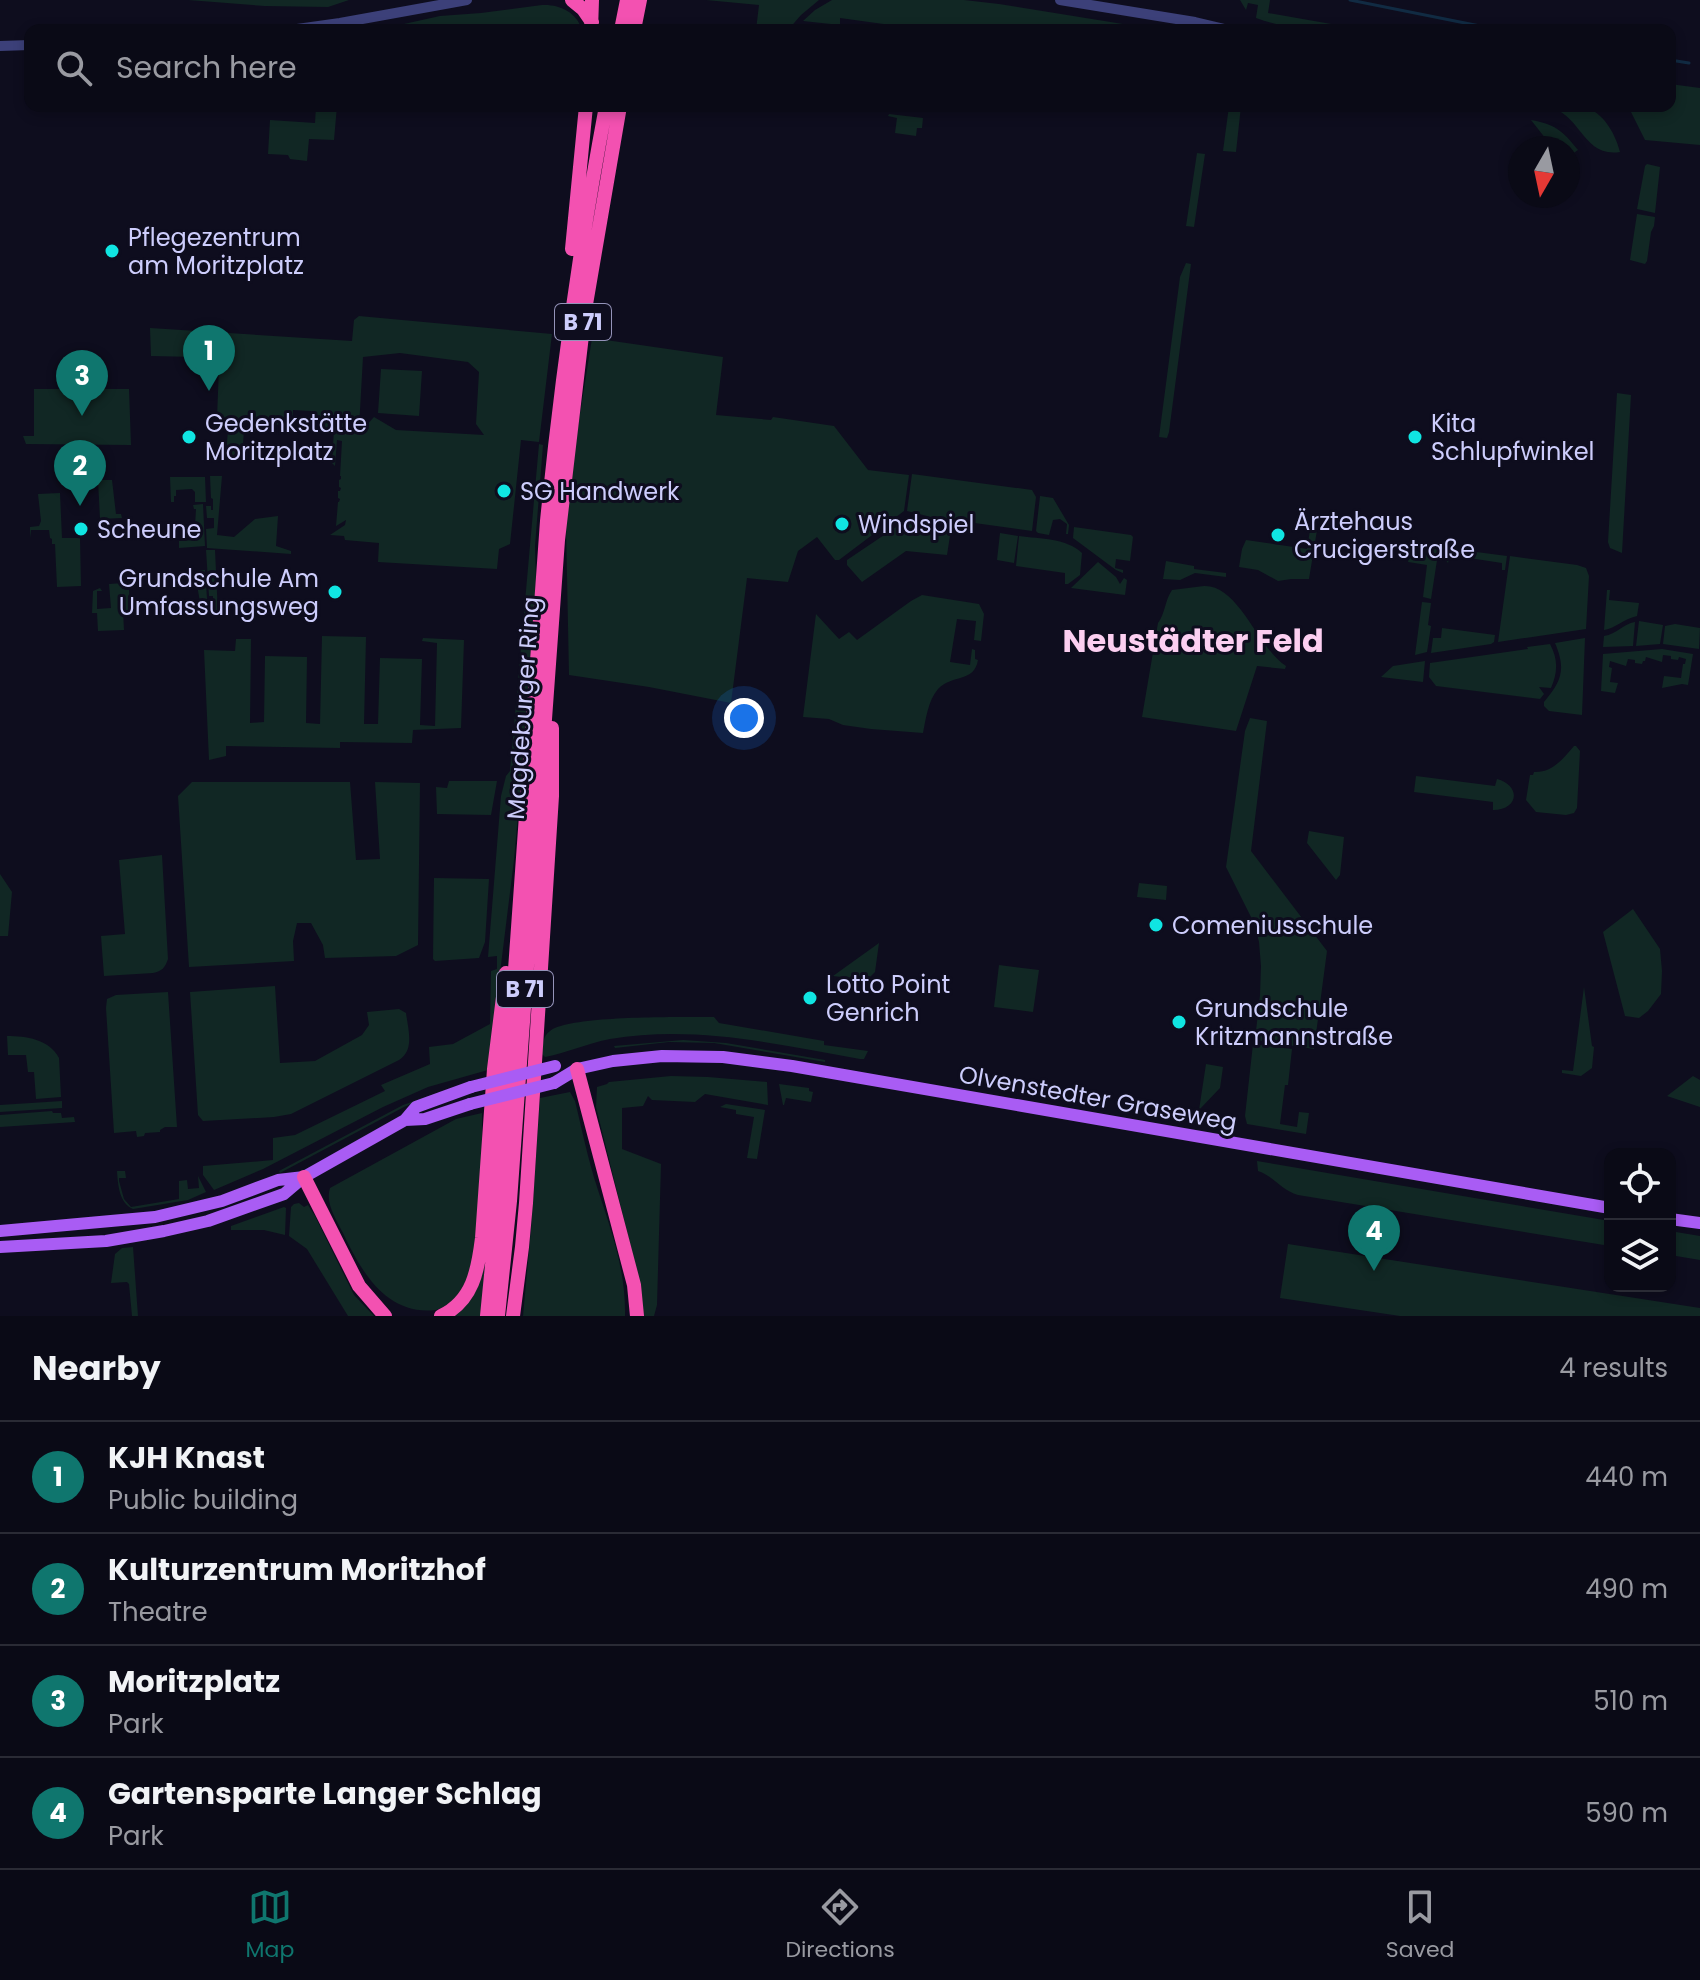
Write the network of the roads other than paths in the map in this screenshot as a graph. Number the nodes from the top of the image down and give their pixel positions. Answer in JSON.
{"nodes":[{"id":1,"x":467,"y":0,"type":"edge"},
{"id":2,"x":572,"y":0,"type":"edge"},
{"id":3,"x":592,"y":0,"type":"edge"},
{"id":4,"x":627,"y":0,"type":"edge"},
{"id":5,"x":640,"y":0,"type":"edge"},
{"id":6,"x":1060,"y":0,"type":"edge"},
{"id":7,"x":333,"y":24,"type":"edge"},
{"id":8,"x":591,"y":24,"type":"edge"},
{"id":9,"x":592,"y":24,"type":"edge"},
{"id":10,"x":622,"y":24,"type":"edge"},
{"id":11,"x":635,"y":24,"type":"edge"},
{"id":12,"x":1208,"y":24,"type":"edge"},
{"id":13,"x":24,"y":45,"type":"edge"},
{"id":14,"x":0,"y":46,"type":"edge"},
{"id":15,"x":585,"y":112,"type":"edge"},
{"id":16,"x":605,"y":112,"type":"edge"},
{"id":17,"x":619,"y":112,"type":"edge"},
{"id":18,"x":564,"y":370,"type":"junction"},
{"id":19,"x":548,"y":662,"type":"junction"},
{"id":20,"x":516,"y":956,"type":"junction"},
{"id":21,"x":577,"y":1069,"type":"junction"},
{"id":22,"x":405,"y":1120,"type":"junction"},
{"id":23,"x":304,"y":1177,"type":"junction"},
{"id":24,"x":1604,"y":1207,"type":"edge"},
{"id":25,"x":1676,"y":1220,"type":"edge"},
{"id":26,"x":1700,"y":1223,"type":"edge"},
{"id":27,"x":0,"y":1231,"type":"edge"},
{"id":28,"x":0,"y":1247,"type":"edge"},
{"id":29,"x":631,"y":1276,"type":"junction"},
{"id":30,"x":382,"y":1313,"type":"edge"},
{"id":31,"x":396,"y":1316,"type":"edge"},
{"id":32,"x":441,"y":1316,"type":"edge"},
{"id":33,"x":487,"y":1316,"type":"edge"},
{"id":34,"x":498,"y":1316,"type":"edge"},
{"id":35,"x":516,"y":1316,"type":"edge"},
{"id":36,"x":630,"y":1316,"type":"edge"},
{"id":37,"x":637,"y":1316,"type":"edge"}],
"edges":[{"from":1,"to":7,"type":"street"},
{"from":2,"to":8,"type":"highway"},
{"from":3,"to":9,"type":"highway"},
{"from":4,"to":10,"type":"highway"},
{"from":5,"to":11,"type":"highway"},
{"from":6,"to":12,"type":"street"},
{"from":13,"to":14,"type":"street"},
{"from":15,"to":18,"type":"highway"},
{"from":16,"to":18,"type":"highway","name":"Magdeburger Ring","number":"B 71"},
{"from":17,"to":19,"type":"highway","name":"Magdeburger Ring","number":"B 71"},
{"from":18,"to":20,"type":"highway","name":"Magdeburger Ring","number":"B 71"},
{"from":19,"to":34,"type":"highway","name":"Magdeburger Ring","number":"B 71"},
{"from":19,"to":35,"type":"highway"},
{"from":20,"to":32,"type":"highway"},
{"from":20,"to":33,"type":"highway","name":"Magdeburger Ring","number":"B 71"},
{"from":21,"to":22,"type":"main road","bridge":true},
{"from":21,"to":22,"type":"main road","bridge":true},
{"from":21,"to":24,"type":"main road","name":"Olvenstedter Graseweg"},
{"from":21,"to":29,"type":"highway"},
{"from":22,"to":23,"type":"main road"},
{"from":23,"to":27,"type":"main road"},
{"from":23,"to":28,"type":"main road"},
{"from":23,"to":30,"type":"highway"},
{"from":25,"to":26,"type":"main road"},
{"from":29,"to":36,"type":"highway"},
{"from":29,"to":37,"type":"highway"},
{"from":30,"to":31,"type":"highway"}]}
